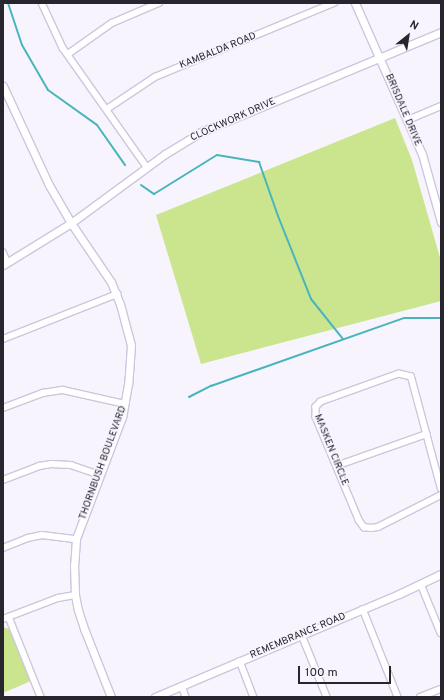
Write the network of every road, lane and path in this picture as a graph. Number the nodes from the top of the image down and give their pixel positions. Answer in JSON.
{"nodes":[{"id":1,"x":42,"y":3,"type":"edge"},
{"id":2,"x":159,"y":3,"type":"edge"},
{"id":3,"x":334,"y":3,"type":"edge"},
{"id":4,"x":355,"y":3,"type":"edge"},
{"id":5,"x":441,"y":32,"type":"edge"},
{"id":6,"x":68,"y":54,"type":"junction"},
{"id":7,"x":380,"y":57,"type":"junction"},
{"id":8,"x":3,"y":86,"type":"edge"},
{"id":9,"x":441,"y":106,"type":"edge"},
{"id":10,"x":107,"y":109,"type":"junction"},
{"id":11,"x":408,"y":120,"type":"junction"},
{"id":12,"x":147,"y":167,"type":"junction"},
{"id":13,"x":441,"y":222,"type":"edge"},
{"id":14,"x":71,"y":223,"type":"junction"},
{"id":15,"x":3,"y":252,"type":"edge"},
{"id":16,"x":5,"y":264,"type":"edge"},
{"id":17,"x":116,"y":294,"type":"junction"},
{"id":18,"x":3,"y":339,"type":"edge"},
{"id":19,"x":125,"y":404,"type":"junction"},
{"id":20,"x":3,"y":408,"type":"edge"},
{"id":21,"x":427,"y":434,"type":"junction"},
{"id":22,"x":336,"y":466,"type":"junction"},
{"id":23,"x":100,"y":475,"type":"junction"},
{"id":24,"x":3,"y":480,"type":"edge"},
{"id":25,"x":441,"y":489,"type":"edge"},
{"id":26,"x":441,"y":495,"type":"edge"},
{"id":27,"x":76,"y":539,"type":"junction"},
{"id":28,"x":3,"y":548,"type":"edge"},
{"id":29,"x":441,"y":574,"type":"edge"},
{"id":30,"x":421,"y":584,"type":"junction"},
{"id":31,"x":75,"y":595,"type":"junction"},
{"id":32,"x":363,"y":609,"type":"junction"},
{"id":33,"x":6,"y":618,"type":"edge"},
{"id":34,"x":441,"y":633,"type":"edge"},
{"id":35,"x":302,"y":635,"type":"junction"},
{"id":36,"x":240,"y":661,"type":"junction"},
{"id":37,"x":182,"y":686,"type":"junction"},
{"id":38,"x":441,"y":689,"type":"edge"},
{"id":39,"x":41,"y":697,"type":"edge"},
{"id":40,"x":111,"y":697,"type":"edge"},
{"id":41,"x":155,"y":697,"type":"edge"},
{"id":42,"x":186,"y":697,"type":"edge"},
{"id":43,"x":254,"y":697,"type":"edge"},
{"id":44,"x":327,"y":697,"type":"edge"},
{"id":45,"x":398,"y":697,"type":"edge"},
{"id":46,"x":420,"y":697,"type":"edge"}],
"edges":[{"from":1,"to":6,"type":"street"},
{"from":2,"to":6,"type":"street"},
{"from":3,"to":10,"type":"street","name":"KAMBALDA ROAD"},
{"from":4,"to":7,"type":"street","name":"BRISDALE DRIVE"},
{"from":5,"to":7,"type":"street","name":"CLOCKWORK DRIVE"},
{"from":6,"to":10,"type":"street"},
{"from":7,"to":11,"type":"street","name":"BRISDALE DRIVE"},
{"from":7,"to":12,"type":"street","name":"CLOCKWORK DRIVE"},
{"from":8,"to":14,"type":"street","name":"THORNBUSH BOULEVARD"},
{"from":9,"to":11,"type":"street"},
{"from":10,"to":12,"type":"street"},
{"from":11,"to":13,"type":"street","name":"BRISDALE DRIVE"},
{"from":12,"to":14,"type":"street","name":"CLOCKWORK DRIVE"},
{"from":14,"to":16,"type":"street","name":"CLOCKWORK DRIVE"},
{"from":14,"to":17,"type":"street","name":"THORNBUSH BOULEVARD"},
{"from":15,"to":16,"type":"street"},
{"from":17,"to":18,"type":"street"},
{"from":17,"to":19,"type":"street","name":"THORNBUSH BOULEVARD"},
{"from":19,"to":20,"type":"street"},
{"from":19,"to":23,"type":"street","name":"THORNBUSH BOULEVARD"},
{"from":21,"to":22,"type":"street"},
{"from":21,"to":22,"type":"street","name":"MASKEN CIRCLE"},
{"from":21,"to":25,"type":"street","name":"MASKEN CIRCLE"},
{"from":22,"to":26,"type":"street","name":"MASKEN CIRCLE"},
{"from":23,"to":24,"type":"street"},
{"from":23,"to":27,"type":"street","name":"THORNBUSH BOULEVARD"},
{"from":27,"to":28,"type":"street"},
{"from":27,"to":31,"type":"street","name":"THORNBUSH BOULEVARD"},
{"from":29,"to":30,"type":"street","name":"REMEMBRANCE ROAD"},
{"from":30,"to":32,"type":"street","name":"REMEMBRANCE ROAD"},
{"from":30,"to":34,"type":"street"},
{"from":31,"to":33,"type":"street"},
{"from":31,"to":40,"type":"street","name":"THORNBUSH BOULEVARD"},
{"from":32,"to":35,"type":"street","name":"REMEMBRANCE ROAD"},
{"from":32,"to":45,"type":"street"},
{"from":33,"to":39,"type":"street"},
{"from":35,"to":36,"type":"street","name":"REMEMBRANCE ROAD"},
{"from":35,"to":44,"type":"street"},
{"from":36,"to":37,"type":"street","name":"REMEMBRANCE ROAD"},
{"from":36,"to":43,"type":"street"},
{"from":37,"to":41,"type":"street","name":"REMEMBRANCE ROAD"},
{"from":37,"to":42,"type":"street"},
{"from":38,"to":46,"type":"street"}]}
